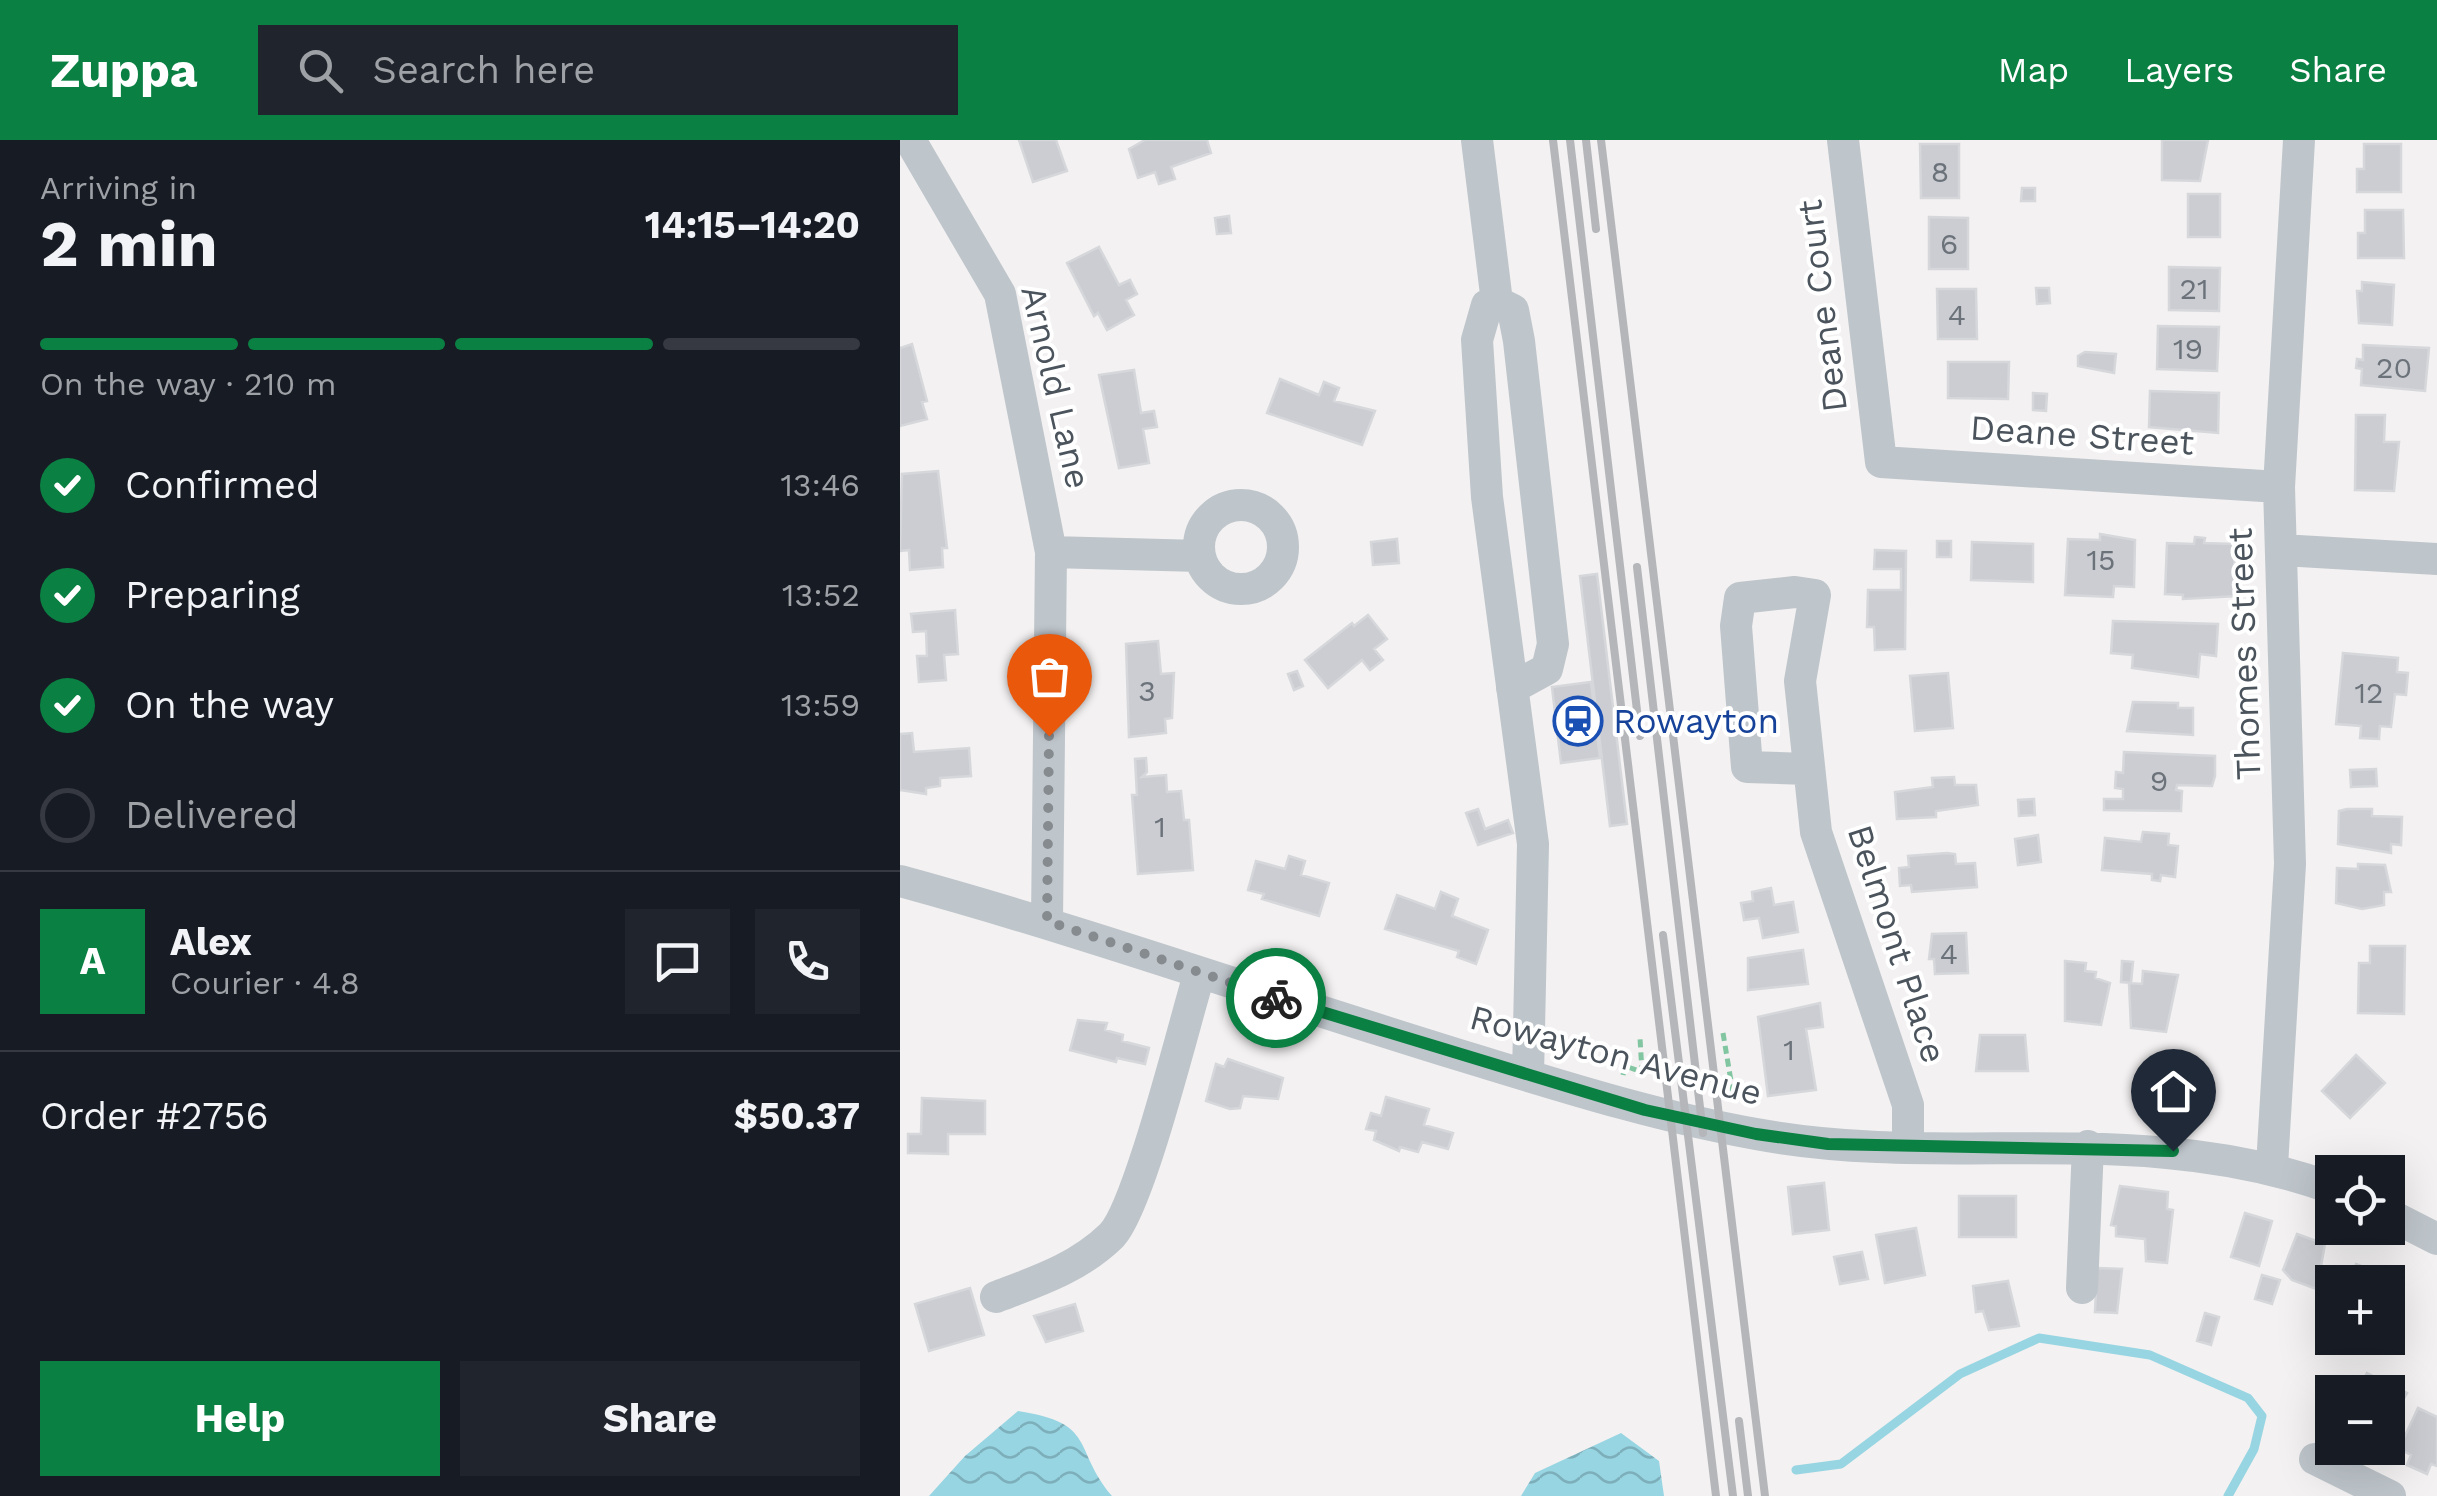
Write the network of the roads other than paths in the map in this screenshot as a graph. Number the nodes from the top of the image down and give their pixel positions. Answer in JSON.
{"nodes":[{"id":1,"x":910,"y":140,"type":"edge"},
{"id":2,"x":1478,"y":140,"type":"edge"},
{"id":3,"x":1843,"y":140,"type":"edge"},
{"id":4,"x":2298,"y":140,"type":"edge"},
{"id":5,"x":1496,"y":302,"type":"junction"},
{"id":6,"x":1881,"y":462,"type":"joint"},
{"id":7,"x":2278,"y":487,"type":"junction"},
{"id":8,"x":2283,"y":550,"type":"junction"},
{"id":9,"x":1051,"y":552,"type":"junction"},
{"id":10,"x":1200,"y":556,"type":"dead end"},
{"id":11,"x":2437,"y":560,"type":"edge"},
{"id":12,"x":1512,"y":688,"type":"junction"},
{"id":13,"x":1808,"y":769,"type":"junction"},
{"id":14,"x":900,"y":880,"type":"edge"},
{"id":15,"x":1047,"y":921,"type":"junction"},
{"id":16,"x":1199,"y":975,"type":"junction"},
{"id":17,"x":1528,"y":1076,"type":"junction"},
{"id":18,"x":1908,"y":1145,"type":"junction"},
{"id":19,"x":2088,"y":1146,"type":"junction"},
{"id":20,"x":2272,"y":1166,"type":"junction"},
{"id":21,"x":2315,"y":1182,"type":"edge"},
{"id":22,"x":2405,"y":1223,"type":"edge"},
{"id":23,"x":2437,"y":1239,"type":"edge"},
{"id":24,"x":2082,"y":1288,"type":"dead end"},
{"id":25,"x":996,"y":1296,"type":"dead end"},
{"id":26,"x":2327,"y":1465,"type":"edge"},
{"id":27,"x":2390,"y":1496,"type":"edge"}],
"edges":[{"from":1,"to":9,"type":"street","name":"Arnold Lane"},
{"from":2,"to":5,"type":"street"},
{"from":3,"to":6,"type":"street","name":"Deane Court"},
{"from":4,"to":7,"type":"street","name":"Thomes Street"},
{"from":5,"to":12,"type":"street"},
{"from":5,"to":12,"type":"street"},
{"from":6,"to":7,"type":"street","name":"Deane Street"},
{"from":7,"to":8,"type":"street","name":"Thomes Street"},
{"from":8,"to":11,"type":"street"},
{"from":8,"to":20,"type":"street","name":"Thomes Street"},
{"from":9,"to":10,"type":"street"},
{"from":9,"to":15,"type":"street","name":"Arnold Lane"},
{"from":12,"to":17,"type":"street"},
{"from":13,"to":13,"type":"street","name":"Belmont Place"},
{"from":13,"to":18,"type":"street","name":"Belmont Place"},
{"from":14,"to":15,"type":"street","name":"Rowayton Avenue"},
{"from":15,"to":16,"type":"street","name":"Rowayton Avenue"},
{"from":16,"to":17,"type":"street","name":"Rowayton Avenue"},
{"from":16,"to":25,"type":"street"},
{"from":17,"to":18,"type":"street","name":"Rowayton Avenue"},
{"from":18,"to":19,"type":"street","name":"Rowayton Avenue"},
{"from":19,"to":20,"type":"street","name":"Rowayton Avenue"},
{"from":19,"to":24,"type":"street"},
{"from":20,"to":21,"type":"street","name":"Rowayton Avenue"},
{"from":22,"to":23,"type":"street"},
{"from":26,"to":27,"type":"street"}]}
